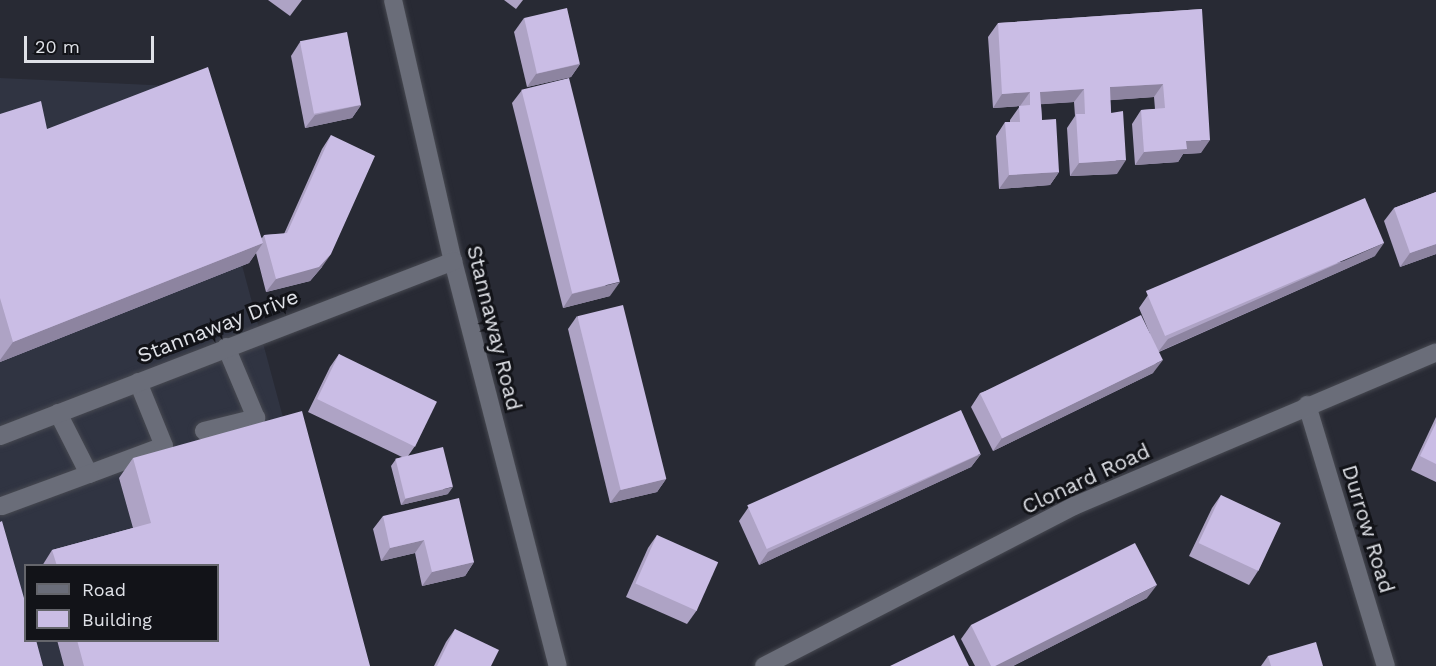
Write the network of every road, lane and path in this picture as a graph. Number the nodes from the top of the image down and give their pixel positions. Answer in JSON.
{"nodes":[{"id":1,"x":393,"y":0,"type":"edge"},
{"id":2,"x":453,"y":261,"type":"junction"},
{"id":3,"x":226,"y":347,"type":"junction"},
{"id":4,"x":1436,"y":352,"type":"edge"},
{"id":5,"x":138,"y":382,"type":"junction"},
{"id":6,"x":1307,"y":405,"type":"junction"},
{"id":7,"x":58,"y":413,"type":"junction"},
{"id":8,"x":204,"y":431,"type":"dead end"},
{"id":9,"x":0,"y":436,"type":"edge"},
{"id":10,"x":89,"y":474,"type":"junction"},
{"id":11,"x":2,"y":506,"type":"dead end"},
{"id":12,"x":558,"y":666,"type":"edge"},
{"id":13,"x":764,"y":666,"type":"edge"},
{"id":14,"x":1386,"y":666,"type":"edge"}],
"edges":[{"from":1,"to":2,"type":"street","name":"Stannaway Road"},
{"from":2,"to":3,"type":"street","name":"Stannaway Drive"},
{"from":2,"to":12,"type":"street","name":"Stannaway Road"},
{"from":3,"to":5,"type":"street","name":"Stannaway Drive"},
{"from":3,"to":8,"type":"street"},
{"from":4,"to":6,"type":"street","name":"Clonard Road"},
{"from":5,"to":7,"type":"street","name":"Stannaway Drive"},
{"from":5,"to":10,"type":"street"},
{"from":6,"to":13,"type":"street","name":"Clonard Road"},
{"from":6,"to":14,"type":"street","name":"Durrow Road"},
{"from":7,"to":9,"type":"street","name":"Stannaway Drive"},
{"from":7,"to":10,"type":"street"},
{"from":10,"to":11,"type":"street"}]}
